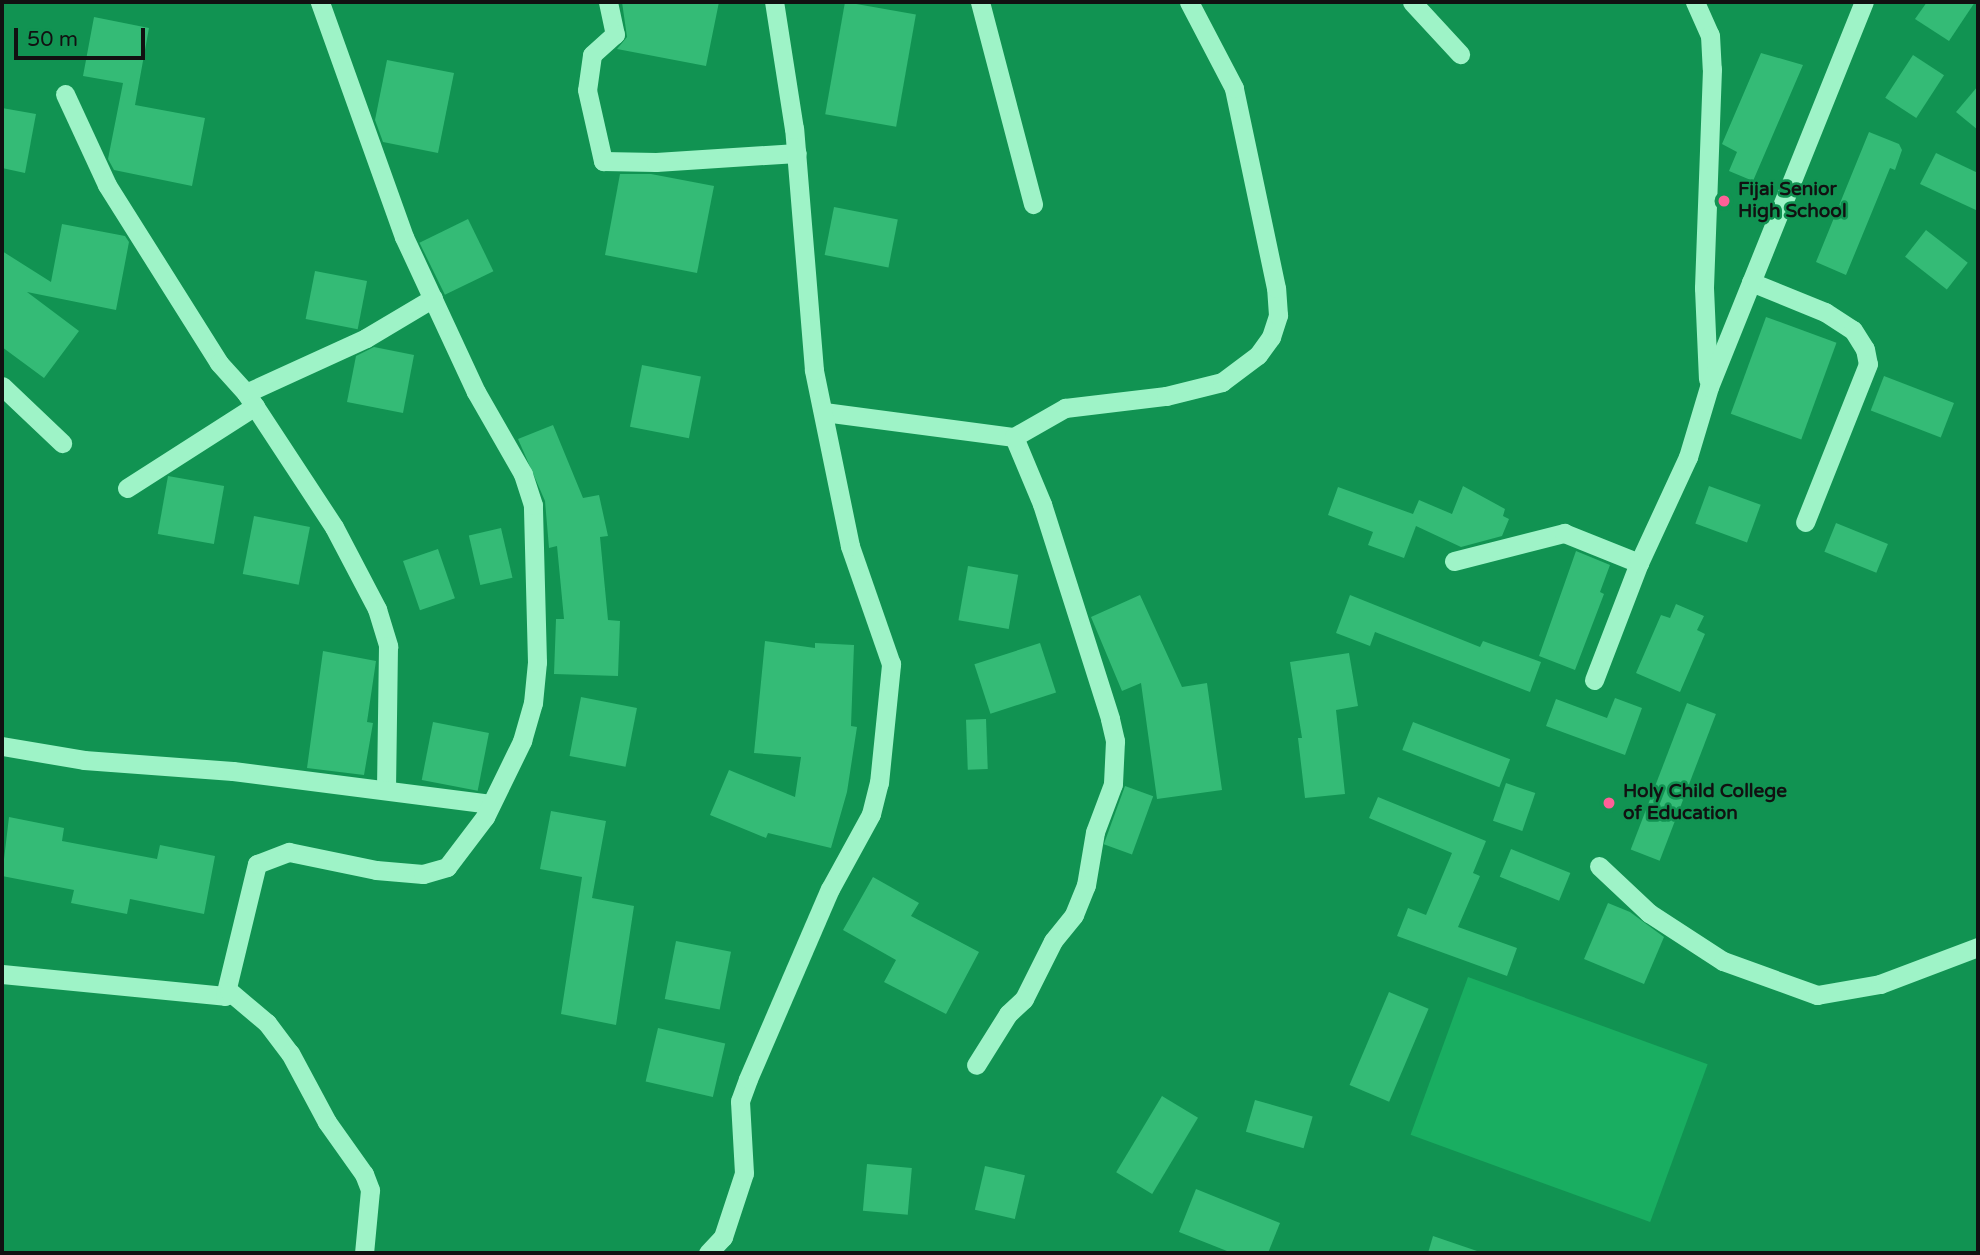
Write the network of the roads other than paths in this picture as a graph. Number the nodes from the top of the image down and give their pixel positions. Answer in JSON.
{"nodes":[{"id":1,"x":320,"y":2,"type":"edge"},
{"id":2,"x":608,"y":2,"type":"edge"},
{"id":3,"x":774,"y":2,"type":"edge"},
{"id":4,"x":980,"y":2,"type":"edge"},
{"id":5,"x":1189,"y":2,"type":"edge"},
{"id":6,"x":1412,"y":2,"type":"edge"},
{"id":7,"x":1695,"y":2,"type":"edge"},
{"id":8,"x":1864,"y":2,"type":"edge"},
{"id":9,"x":1460,"y":54,"type":"dead end"},
{"id":10,"x":65,"y":94,"type":"dead end"},
{"id":11,"x":797,"y":153,"type":"junction"},
{"id":12,"x":1033,"y":204,"type":"dead end"},
{"id":13,"x":1751,"y":282,"type":"junction"},
{"id":14,"x":433,"y":298,"type":"junction"},
{"id":15,"x":2,"y":386,"type":"edge"},
{"id":16,"x":1709,"y":387,"type":"junction"},
{"id":17,"x":250,"y":400,"type":"junction"},
{"id":18,"x":824,"y":412,"type":"junction"},
{"id":19,"x":1014,"y":437,"type":"junction"},
{"id":20,"x":62,"y":443,"type":"dead end"},
{"id":21,"x":127,"y":488,"type":"dead end"},
{"id":22,"x":1805,"y":522,"type":"dead end"},
{"id":23,"x":1454,"y":561,"type":"dead end"},
{"id":24,"x":1639,"y":563,"type":"junction"},
{"id":25,"x":1594,"y":680,"type":"dead end"},
{"id":26,"x":2,"y":746,"type":"edge"},
{"id":27,"x":386,"y":789,"type":"junction"},
{"id":28,"x":491,"y":804,"type":"junction"},
{"id":29,"x":1600,"y":866,"type":"dead end"},
{"id":30,"x":1978,"y":947,"type":"edge"},
{"id":31,"x":2,"y":974,"type":"edge"},
{"id":32,"x":229,"y":991,"type":"junction"},
{"id":33,"x":976,"y":1065,"type":"dead end"},
{"id":34,"x":364,"y":1253,"type":"edge"},
{"id":35,"x":708,"y":1253,"type":"edge"}],
"edges":[{"from":1,"to":14,"type":"street"},
{"from":2,"to":11,"type":"street"},
{"from":3,"to":11,"type":"street"},
{"from":4,"to":12,"type":"street"},
{"from":5,"to":19,"type":"street"},
{"from":6,"to":9,"type":"street"},
{"from":7,"to":16,"type":"street"},
{"from":8,"to":13,"type":"street"},
{"from":10,"to":17,"type":"street"},
{"from":11,"to":18,"type":"street"},
{"from":13,"to":16,"type":"street"},
{"from":13,"to":22,"type":"street"},
{"from":14,"to":17,"type":"street"},
{"from":14,"to":28,"type":"street"},
{"from":15,"to":20,"type":"street"},
{"from":16,"to":24,"type":"street"},
{"from":17,"to":21,"type":"street"},
{"from":17,"to":27,"type":"street"},
{"from":18,"to":19,"type":"street"},
{"from":18,"to":35,"type":"street"},
{"from":19,"to":33,"type":"street"},
{"from":23,"to":24,"type":"street"},
{"from":24,"to":25,"type":"street"},
{"from":26,"to":27,"type":"street"},
{"from":27,"to":28,"type":"street"},
{"from":28,"to":32,"type":"street"},
{"from":29,"to":30,"type":"street"},
{"from":31,"to":32,"type":"street"},
{"from":32,"to":34,"type":"street"}]}
